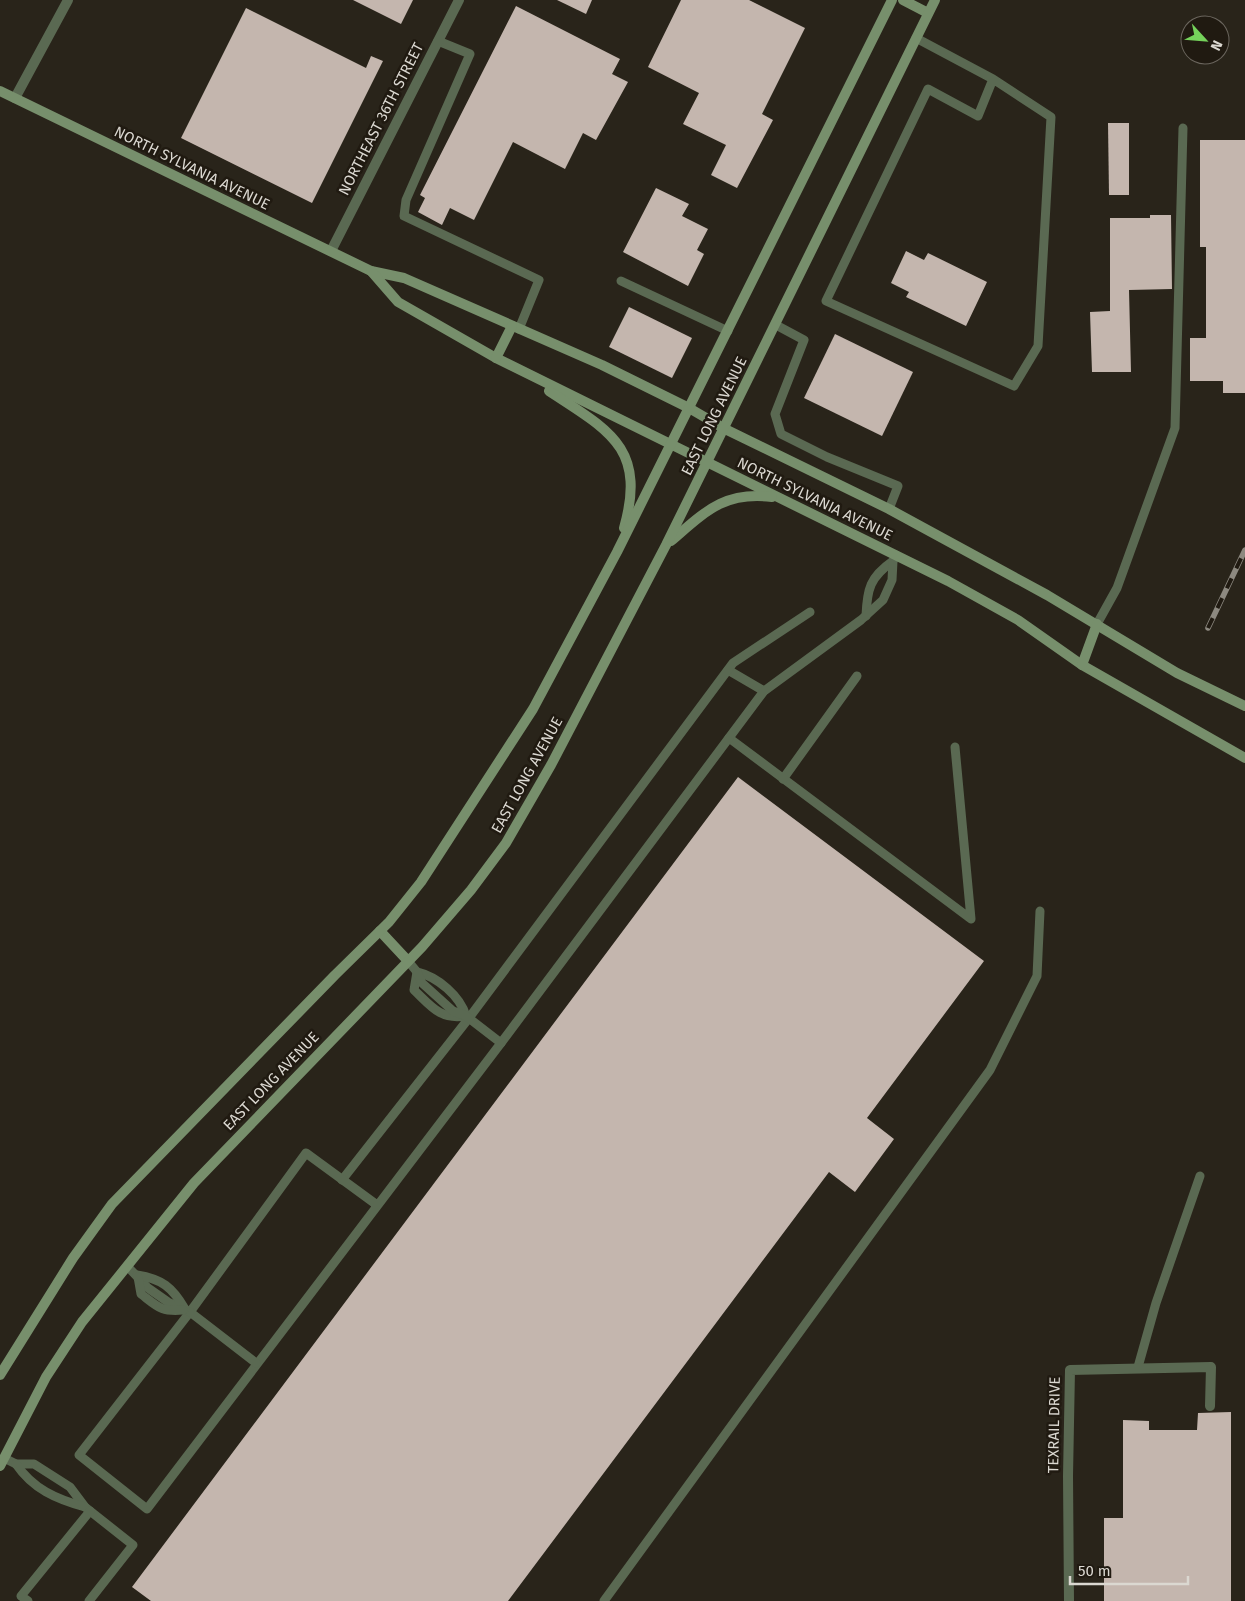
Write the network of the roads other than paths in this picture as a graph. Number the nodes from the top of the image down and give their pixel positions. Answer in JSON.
{"nodes":[{"id":1,"x":68,"y":0,"type":"edge"},
{"id":2,"x":459,"y":0,"type":"edge"},
{"id":3,"x":903,"y":0,"type":"edge"},
{"id":4,"x":935,"y":0,"type":"edge"},
{"id":5,"x":888,"y":1,"type":"edge"},
{"id":6,"x":928,"y":13,"type":"junction"},
{"id":7,"x":916,"y":38,"type":"junction"},
{"id":8,"x":438,"y":41,"type":"junction"},
{"id":9,"x":993,"y":79,"type":"junction"},
{"id":10,"x":0,"y":91,"type":"edge"},
{"id":11,"x":15,"y":98,"type":"junction"},
{"id":12,"x":1183,"y":128,"type":"dead end"},
{"id":13,"x":331,"y":251,"type":"junction"},
{"id":14,"x":371,"y":271,"type":"junction"},
{"id":15,"x":621,"y":282,"type":"dead end"},
{"id":16,"x":776,"y":325,"type":"junction"},
{"id":17,"x":515,"y":328,"type":"junction"},
{"id":18,"x":728,"y":331,"type":"junction"},
{"id":19,"x":496,"y":358,"type":"junction"},
{"id":20,"x":512,"y":367,"type":"junction"},
{"id":21,"x":689,"y":408,"type":"junction"},
{"id":22,"x":725,"y":429,"type":"junction"},
{"id":23,"x":670,"y":445,"type":"junction"},
{"id":24,"x":708,"y":463,"type":"junction"},
{"id":25,"x":780,"y":498,"type":"junction"},
{"id":26,"x":889,"y":509,"type":"junction"},
{"id":27,"x":666,"y":545,"type":"junction"},
{"id":28,"x":617,"y":552,"type":"junction"},
{"id":29,"x":894,"y":558,"type":"junction"},
{"id":30,"x":810,"y":612,"type":"dead end"},
{"id":31,"x":866,"y":616,"type":"junction"},
{"id":32,"x":1096,"y":624,"type":"junction"},
{"id":33,"x":1082,"y":665,"type":"junction"},
{"id":34,"x":728,"y":670,"type":"junction"},
{"id":35,"x":857,"y":676,"type":"dead end"},
{"id":36,"x":764,"y":691,"type":"junction"},
{"id":37,"x":1245,"y":706,"type":"edge"},
{"id":38,"x":729,"y":738,"type":"junction"},
{"id":39,"x":955,"y":747,"type":"dead end"},
{"id":40,"x":1245,"y":758,"type":"edge"},
{"id":41,"x":783,"y":779,"type":"junction"},
{"id":42,"x":1040,"y":910,"type":"dead end"},
{"id":43,"x":380,"y":931,"type":"junction"},
{"id":44,"x":408,"y":961,"type":"junction"},
{"id":45,"x":468,"y":1017,"type":"junction"},
{"id":46,"x":501,"y":1043,"type":"junction"},
{"id":47,"x":1200,"y":1176,"type":"dead end"},
{"id":48,"x":342,"y":1180,"type":"junction"},
{"id":49,"x":377,"y":1205,"type":"junction"},
{"id":50,"x":127,"y":1266,"type":"junction"},
{"id":51,"x":188,"y":1311,"type":"junction"},
{"id":52,"x":256,"y":1363,"type":"junction"},
{"id":53,"x":1138,"y":1367,"type":"junction"},
{"id":54,"x":0,"y":1375,"type":"edge"},
{"id":55,"x":1210,"y":1406,"type":"dead end"},
{"id":56,"x":1,"y":1460,"type":"edge"},
{"id":57,"x":16,"y":1464,"type":"junction"},
{"id":58,"x":88,"y":1509,"type":"junction"},
{"id":59,"x":28,"y":1601,"type":"edge"},
{"id":60,"x":89,"y":1601,"type":"edge"},
{"id":61,"x":604,"y":1601,"type":"edge"},
{"id":62,"x":1069,"y":1601,"type":"edge"}],
"edges":[{"from":1,"to":11,"type":"street"},
{"from":2,"to":8,"type":"street","name":"NORTHEAST 36TH STREET"},
{"from":3,"to":6,"type":"main road"},
{"from":4,"to":6,"type":"main road","name":"EAST LONG AVENUE"},
{"from":5,"to":18,"type":"main road","name":"EAST LONG AVENUE"},
{"from":6,"to":7,"type":"main road","name":"EAST LONG AVENUE"},
{"from":7,"to":9,"type":"lane"},
{"from":7,"to":16,"type":"main road","name":"EAST LONG AVENUE"},
{"from":8,"to":13,"type":"street","name":"NORTHEAST 36TH STREET"},
{"from":8,"to":17,"type":"lane"},
{"from":9,"to":9,"type":"lane"},
{"from":10,"to":11,"type":"main road","name":"NORTH SYLVANIA AVENUE"},
{"from":11,"to":13,"type":"main road","name":"NORTH SYLVANIA AVENUE"},
{"from":12,"to":32,"type":"lane"},
{"from":13,"to":14,"type":"main road","name":"NORTH SYLVANIA AVENUE"},
{"from":14,"to":17,"type":"main road","name":"NORTH SYLVANIA AVENUE"},
{"from":14,"to":19,"type":"main road","name":"NORTH SYLVANIA AVENUE"},
{"from":15,"to":18,"type":"lane"},
{"from":16,"to":22,"type":"main road","name":"EAST LONG AVENUE"},
{"from":16,"to":26,"type":"lane"},
{"from":17,"to":19,"type":"main road"},
{"from":17,"to":21,"type":"main road","name":"NORTH SYLVANIA AVENUE"},
{"from":18,"to":21,"type":"main road","name":"EAST LONG AVENUE"},
{"from":19,"to":20,"type":"main road","name":"NORTH SYLVANIA AVENUE"},
{"from":20,"to":23,"type":"main road","name":"NORTH SYLVANIA AVENUE"},
{"from":20,"to":28,"type":"main road"},
{"from":21,"to":22,"type":"main road","name":"NORTH SYLVANIA AVENUE"},
{"from":21,"to":23,"type":"main road","name":"EAST LONG AVENUE"},
{"from":22,"to":24,"type":"main road","name":"EAST LONG AVENUE"},
{"from":22,"to":26,"type":"main road","name":"NORTH SYLVANIA AVENUE"},
{"from":23,"to":24,"type":"main road","name":"NORTH SYLVANIA AVENUE"},
{"from":23,"to":28,"type":"main road","name":"EAST LONG AVENUE"},
{"from":24,"to":25,"type":"main road","name":"NORTH SYLVANIA AVENUE"},
{"from":24,"to":27,"type":"main road","name":"EAST LONG AVENUE"},
{"from":25,"to":27,"type":"main road"},
{"from":25,"to":29,"type":"main road","name":"NORTH SYLVANIA AVENUE"},
{"from":26,"to":32,"type":"main road","name":"NORTH SYLVANIA AVENUE"},
{"from":27,"to":44,"type":"main road","name":"EAST LONG AVENUE"},
{"from":28,"to":43,"type":"main road","name":"EAST LONG AVENUE"},
{"from":29,"to":31,"type":"lane"},
{"from":29,"to":31,"type":"lane"},
{"from":29,"to":33,"type":"main road","name":"NORTH SYLVANIA AVENUE"},
{"from":30,"to":34,"type":"lane"},
{"from":31,"to":36,"type":"lane"},
{"from":32,"to":33,"type":"main road"},
{"from":32,"to":37,"type":"main road","name":"NORTH SYLVANIA AVENUE"},
{"from":33,"to":40,"type":"main road","name":"NORTH SYLVANIA AVENUE"},
{"from":34,"to":36,"type":"lane"},
{"from":34,"to":45,"type":"lane"},
{"from":35,"to":41,"type":"lane"},
{"from":36,"to":38,"type":"lane"},
{"from":38,"to":41,"type":"lane"},
{"from":38,"to":46,"type":"lane"},
{"from":39,"to":41,"type":"lane"},
{"from":42,"to":61,"type":"lane"},
{"from":43,"to":44,"type":"main road"},
{"from":43,"to":54,"type":"main road","name":"EAST LONG AVENUE"},
{"from":44,"to":45,"type":"lane"},
{"from":44,"to":50,"type":"main road","name":"EAST LONG AVENUE"},
{"from":45,"to":46,"type":"lane"},
{"from":45,"to":48,"type":"lane"},
{"from":46,"to":49,"type":"lane"},
{"from":47,"to":53,"type":"lane"},
{"from":48,"to":49,"type":"lane"},
{"from":48,"to":51,"type":"lane"},
{"from":49,"to":52,"type":"lane"},
{"from":50,"to":51,"type":"lane"},
{"from":50,"to":56,"type":"main road","name":"EAST LONG AVENUE"},
{"from":51,"to":52,"type":"lane"},
{"from":51,"to":52,"type":"lane"},
{"from":53,"to":55,"type":"street","name":"TEXRAIL DRIVE"},
{"from":53,"to":62,"type":"street","name":"TEXRAIL DRIVE"},
{"from":56,"to":57,"type":"lane"},
{"from":57,"to":58,"type":"lane"},
{"from":57,"to":58,"type":"lane"},
{"from":58,"to":59,"type":"lane"},
{"from":58,"to":60,"type":"lane"}]}
